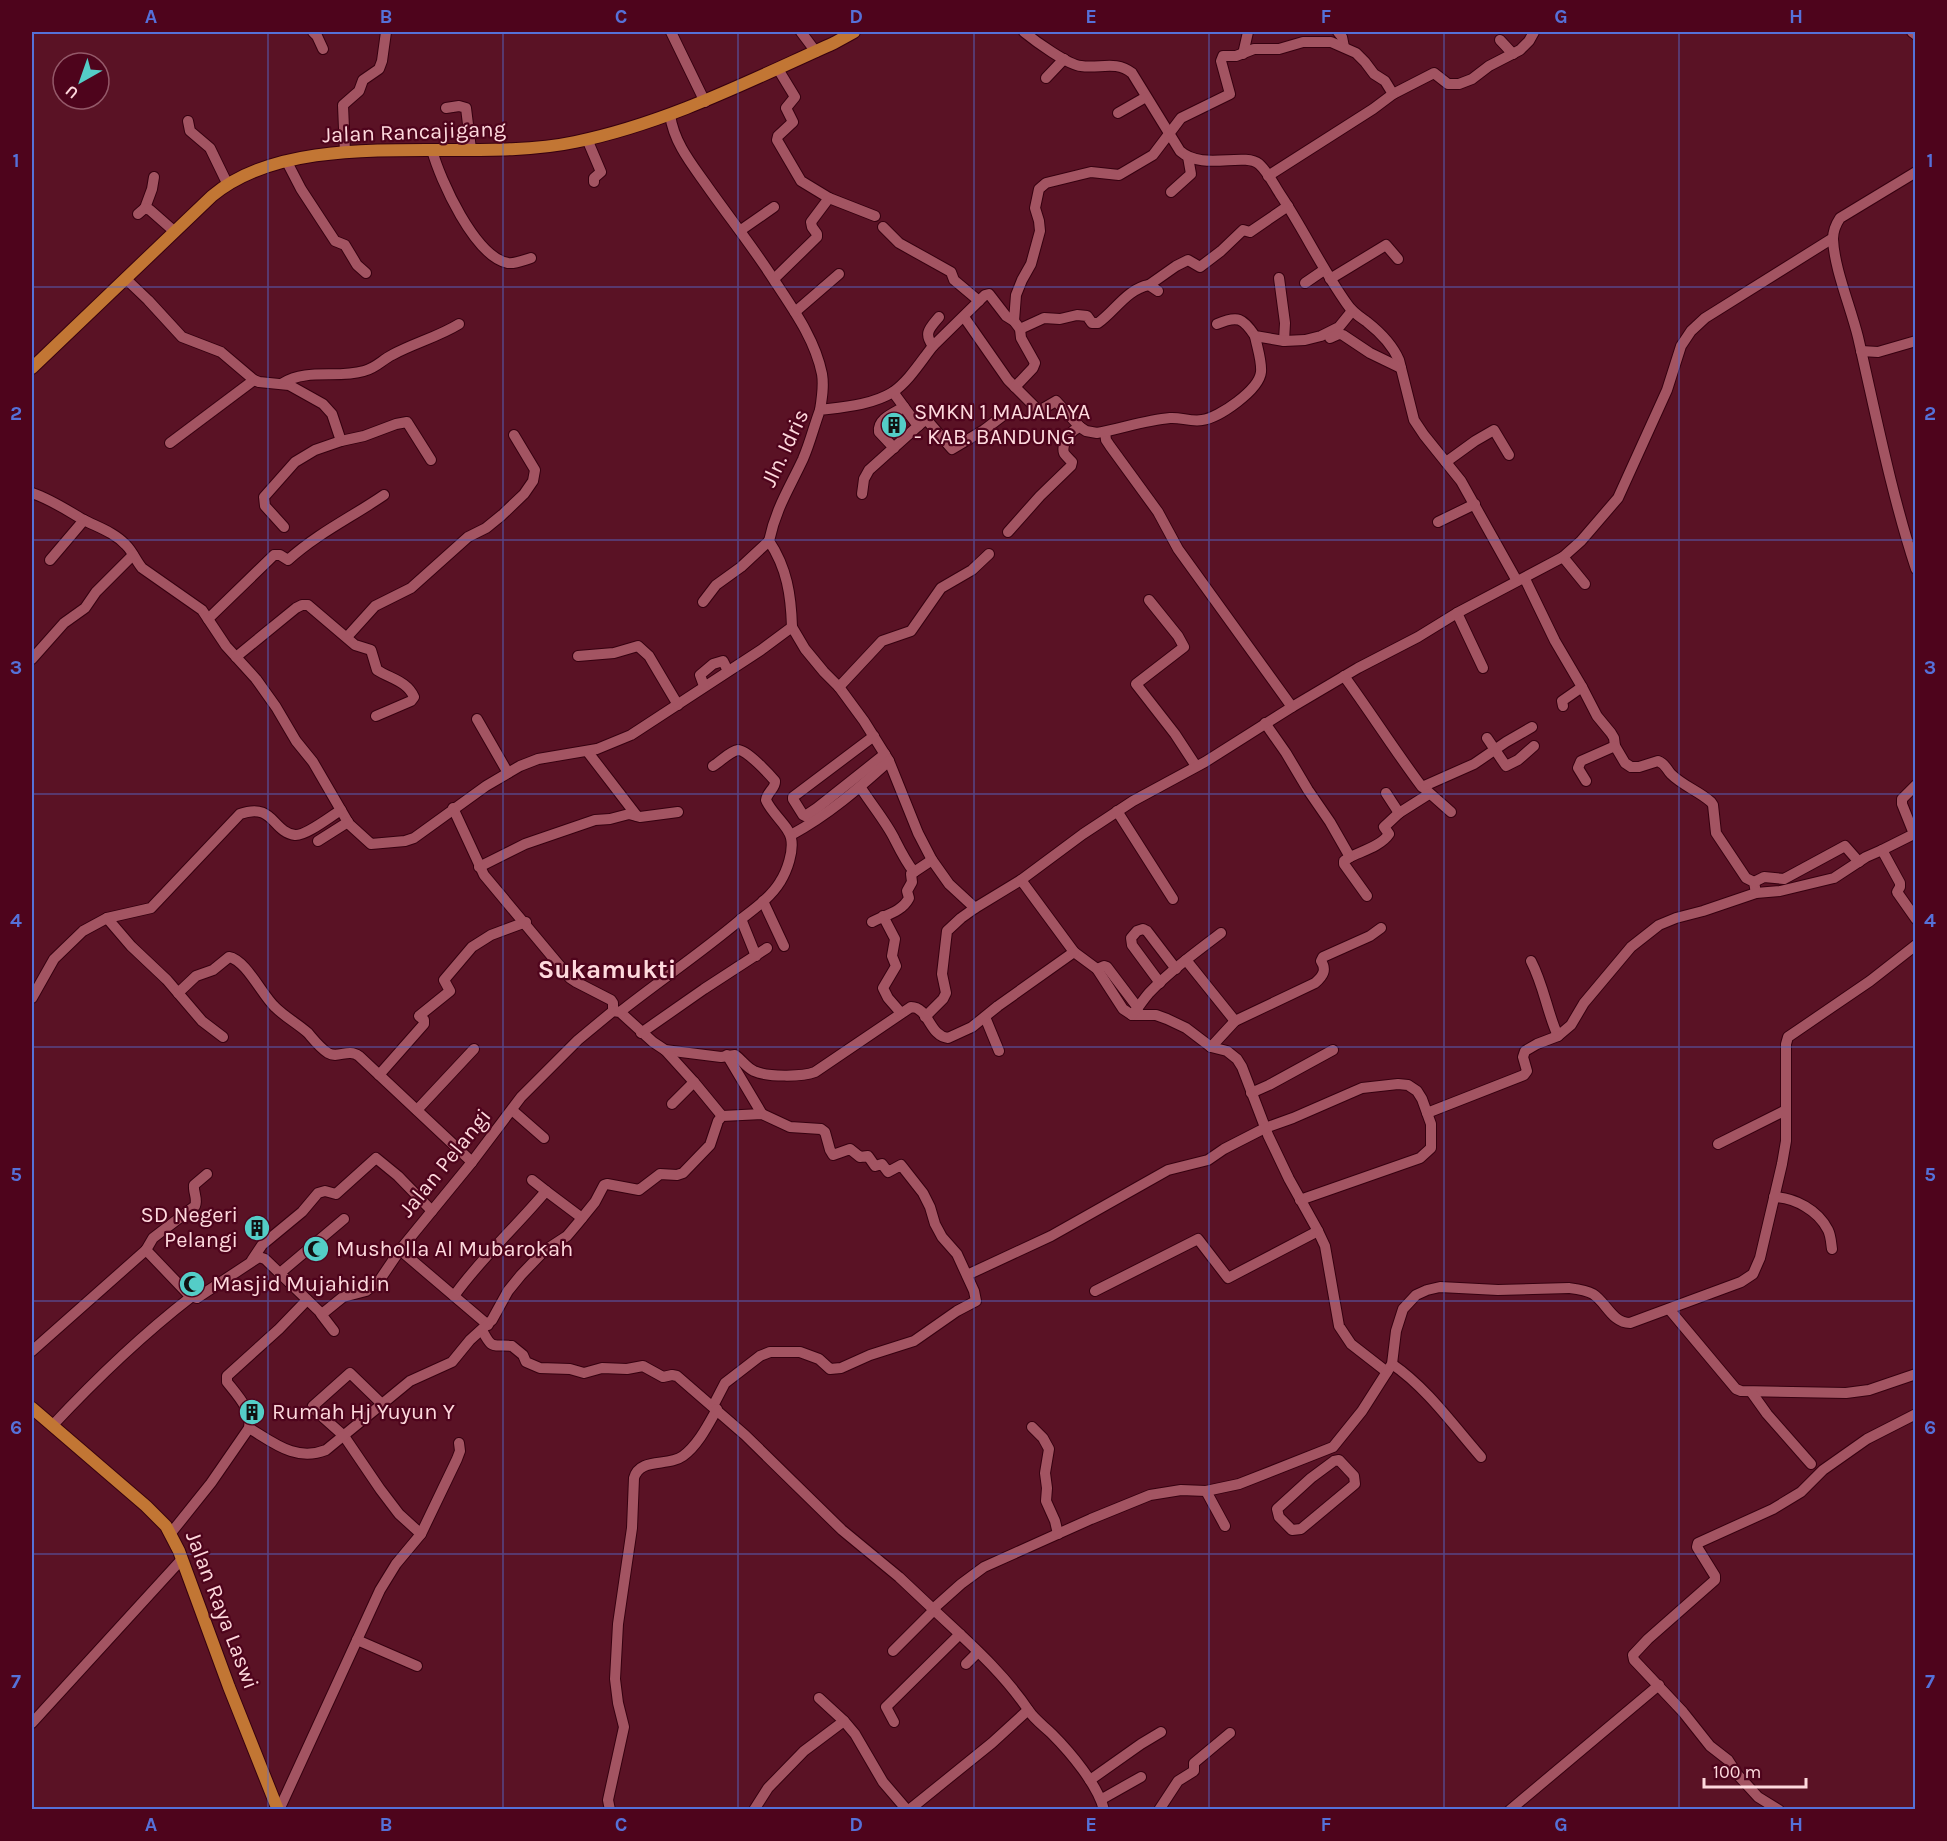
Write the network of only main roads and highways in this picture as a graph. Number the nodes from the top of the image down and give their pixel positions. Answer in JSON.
{"nodes":[{"id":1,"x":854,"y":32,"type":"edge"},
{"id":2,"x":32,"y":367,"type":"edge"},
{"id":3,"x":32,"y":1408,"type":"edge"},
{"id":4,"x":279,"y":1809,"type":"edge"}],
"edges":[{"from":1,"to":2,"type":"main road","name":"Jalan Rancajigang"},
{"from":3,"to":4,"type":"main road","name":"Jalan Raya Laswi"}]}
